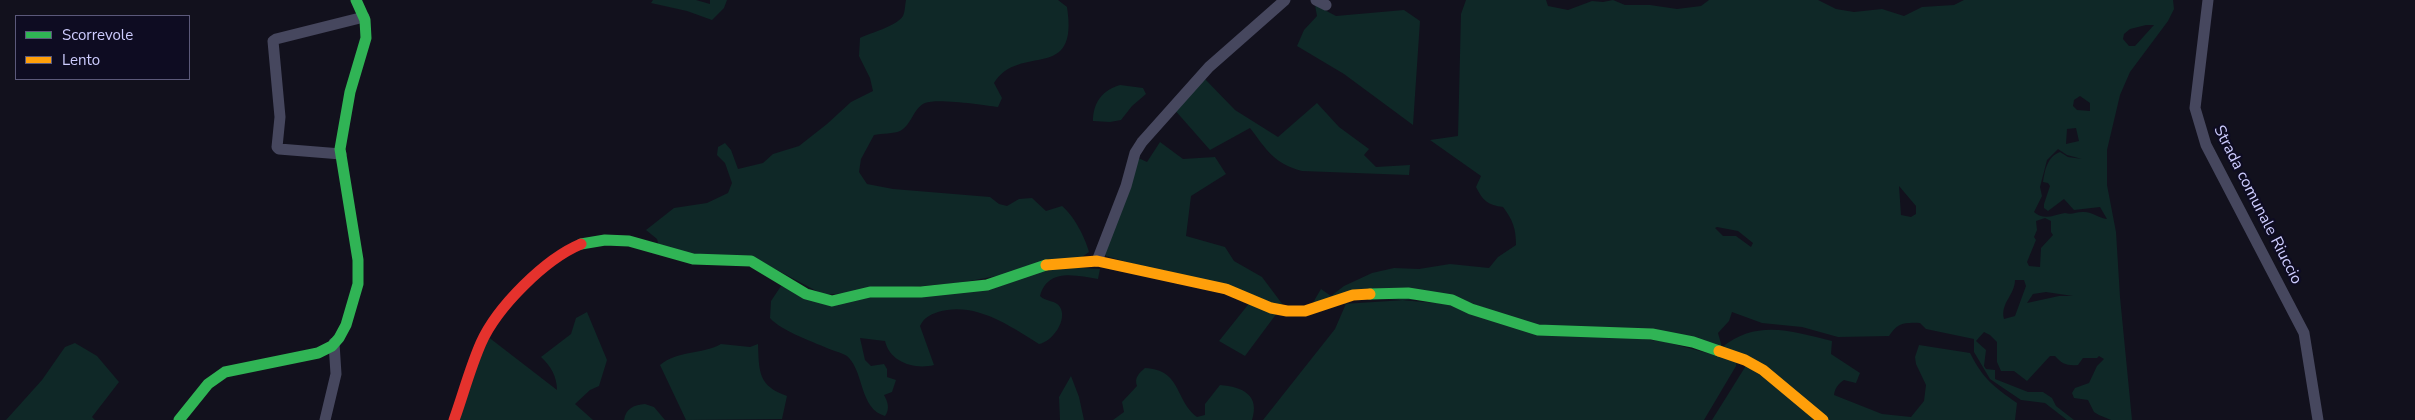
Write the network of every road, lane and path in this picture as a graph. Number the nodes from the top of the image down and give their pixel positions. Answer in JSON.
{"nodes":[{"id":1,"x":356,"y":0,"type":"edge"},
{"id":2,"x":1285,"y":0,"type":"edge"},
{"id":3,"x":2208,"y":0,"type":"edge"},
{"id":4,"x":364,"y":18,"type":"junction"},
{"id":5,"x":341,"y":154,"type":"junction"},
{"id":6,"x":1097,"y":261,"type":"junction"},
{"id":7,"x":334,"y":343,"type":"junction"},
{"id":8,"x":179,"y":420,"type":"edge"},
{"id":9,"x":325,"y":420,"type":"edge"},
{"id":10,"x":454,"y":420,"type":"edge"},
{"id":11,"x":1823,"y":420,"type":"edge"},
{"id":12,"x":2318,"y":420,"type":"edge"}],
"edges":[{"from":1,"to":4,"type":"street"},
{"from":2,"to":6,"type":"street"},
{"from":3,"to":12,"type":"street","name":"Strada comunale Riuccio"},
{"from":4,"to":5,"type":"street"},
{"from":4,"to":5,"type":"street"},
{"from":5,"to":7,"type":"street"},
{"from":6,"to":10,"type":"street"},
{"from":6,"to":11,"type":"street"},
{"from":7,"to":8,"type":"street"},
{"from":7,"to":9,"type":"street"}]}
